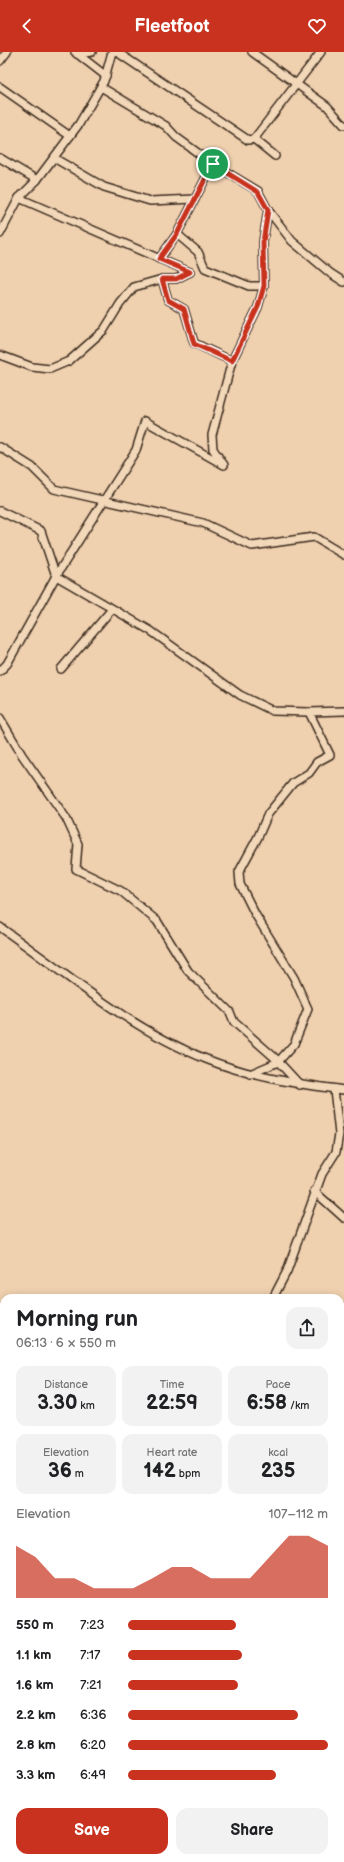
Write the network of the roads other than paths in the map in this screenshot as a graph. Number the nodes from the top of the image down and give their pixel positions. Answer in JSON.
{"nodes":[{"id":1,"x":7,"y":52,"type":"edge"},
{"id":2,"x":92,"y":52,"type":"edge"},
{"id":3,"x":112,"y":52,"type":"edge"},
{"id":4,"x":117,"y":52,"type":"edge"},
{"id":5,"x":252,"y":52,"type":"edge"},
{"id":6,"x":320,"y":52,"type":"edge"},
{"id":7,"x":76,"y":53,"type":"edge"},
{"id":8,"x":0,"y":61,"type":"edge"},
{"id":9,"x":106,"y":76,"type":"junction"},
{"id":10,"x":295,"y":83,"type":"junction"},
{"id":11,"x":0,"y":87,"type":"edge"},
{"id":12,"x":101,"y":87,"type":"junction"},
{"id":13,"x":344,"y":126,"type":"edge"},
{"id":14,"x":70,"y":136,"type":"junction"},
{"id":15,"x":254,"y":139,"type":"junction"},
{"id":16,"x":275,"y":156,"type":"dead end"},
{"id":17,"x":0,"y":158,"type":"edge"},
{"id":18,"x":54,"y":158,"type":"junction"},
{"id":19,"x":213,"y":164,"type":"junction"},
{"id":20,"x":37,"y":180,"type":"junction"},
{"id":21,"x":19,"y":198,"type":"junction"},
{"id":22,"x":195,"y":199,"type":"junction"},
{"id":23,"x":268,"y":210,"type":"junction"},
{"id":24,"x":1,"y":229,"type":"edge"},
{"id":25,"x":177,"y":234,"type":"junction"},
{"id":26,"x":159,"y":259,"type":"junction"},
{"id":27,"x":162,"y":279,"type":"junction"},
{"id":28,"x":344,"y":282,"type":"edge"},
{"id":29,"x":264,"y":286,"type":"junction"},
{"id":30,"x":0,"y":355,"type":"edge"},
{"id":31,"x":232,"y":361,"type":"junction"},
{"id":32,"x":0,"y":447,"type":"edge"},
{"id":33,"x":102,"y":501,"type":"junction"},
{"id":34,"x":0,"y":511,"type":"edge"},
{"id":35,"x":344,"y":555,"type":"edge"},
{"id":36,"x":56,"y":576,"type":"junction"},
{"id":37,"x":112,"y":609,"type":"junction"},
{"id":38,"x":61,"y":669,"type":"dead end"},
{"id":39,"x":0,"y":671,"type":"edge"},
{"id":40,"x":344,"y":711,"type":"edge"},
{"id":41,"x":309,"y":712,"type":"junction"},
{"id":42,"x":0,"y":718,"type":"edge"},
{"id":43,"x":0,"y":927,"type":"edge"},
{"id":44,"x":278,"y":1062,"type":"junction"},
{"id":45,"x":250,"y":1074,"type":"junction"},
{"id":46,"x":300,"y":1085,"type":"junction"},
{"id":47,"x":334,"y":1089,"type":"junction"},
{"id":48,"x":344,"y":1090,"type":"edge"},
{"id":49,"x":314,"y":1191,"type":"junction"},
{"id":50,"x":344,"y":1218,"type":"edge"},
{"id":51,"x":275,"y":1294,"type":"edge"}],
"edges":[{"from":1,"to":8,"type":"street"},
{"from":2,"to":7,"type":"street"},
{"from":3,"to":9,"type":"street"},
{"from":4,"to":15,"type":"street"},
{"from":5,"to":10,"type":"street"},
{"from":6,"to":10,"type":"street"},
{"from":7,"to":9,"type":"street"},
{"from":9,"to":12,"type":"street"},
{"from":10,"to":13,"type":"street"},
{"from":10,"to":15,"type":"street"},
{"from":11,"to":14,"type":"street"},
{"from":12,"to":14,"type":"street"},
{"from":12,"to":19,"type":"street"},
{"from":14,"to":18,"type":"street"},
{"from":15,"to":16,"type":"street"},
{"from":17,"to":20,"type":"street"},
{"from":18,"to":20,"type":"street"},
{"from":18,"to":22,"type":"street"},
{"from":19,"to":22,"type":"street"},
{"from":19,"to":23,"type":"street"},
{"from":20,"to":21,"type":"street"},
{"from":21,"to":24,"type":"street"},
{"from":21,"to":26,"type":"street"},
{"from":22,"to":25,"type":"street"},
{"from":23,"to":28,"type":"street"},
{"from":23,"to":29,"type":"street"},
{"from":25,"to":26,"type":"street"},
{"from":25,"to":29,"type":"street"},
{"from":26,"to":27,"type":"street"},
{"from":27,"to":30,"type":"street"},
{"from":27,"to":31,"type":"street"},
{"from":29,"to":31,"type":"street"},
{"from":31,"to":33,"type":"street"},
{"from":32,"to":33,"type":"street"},
{"from":33,"to":35,"type":"street"},
{"from":33,"to":36,"type":"street"},
{"from":34,"to":36,"type":"street"},
{"from":36,"to":37,"type":"street"},
{"from":36,"to":39,"type":"street"},
{"from":37,"to":38,"type":"street"},
{"from":37,"to":41,"type":"street"},
{"from":40,"to":41,"type":"street"},
{"from":41,"to":44,"type":"street"},
{"from":42,"to":44,"type":"street"},
{"from":43,"to":45,"type":"street"},
{"from":44,"to":45,"type":"street"},
{"from":44,"to":46,"type":"street"},
{"from":45,"to":46,"type":"street"},
{"from":46,"to":47,"type":"street"},
{"from":47,"to":48,"type":"street"},
{"from":47,"to":49,"type":"street"},
{"from":49,"to":50,"type":"street"},
{"from":49,"to":51,"type":"street"}]}
